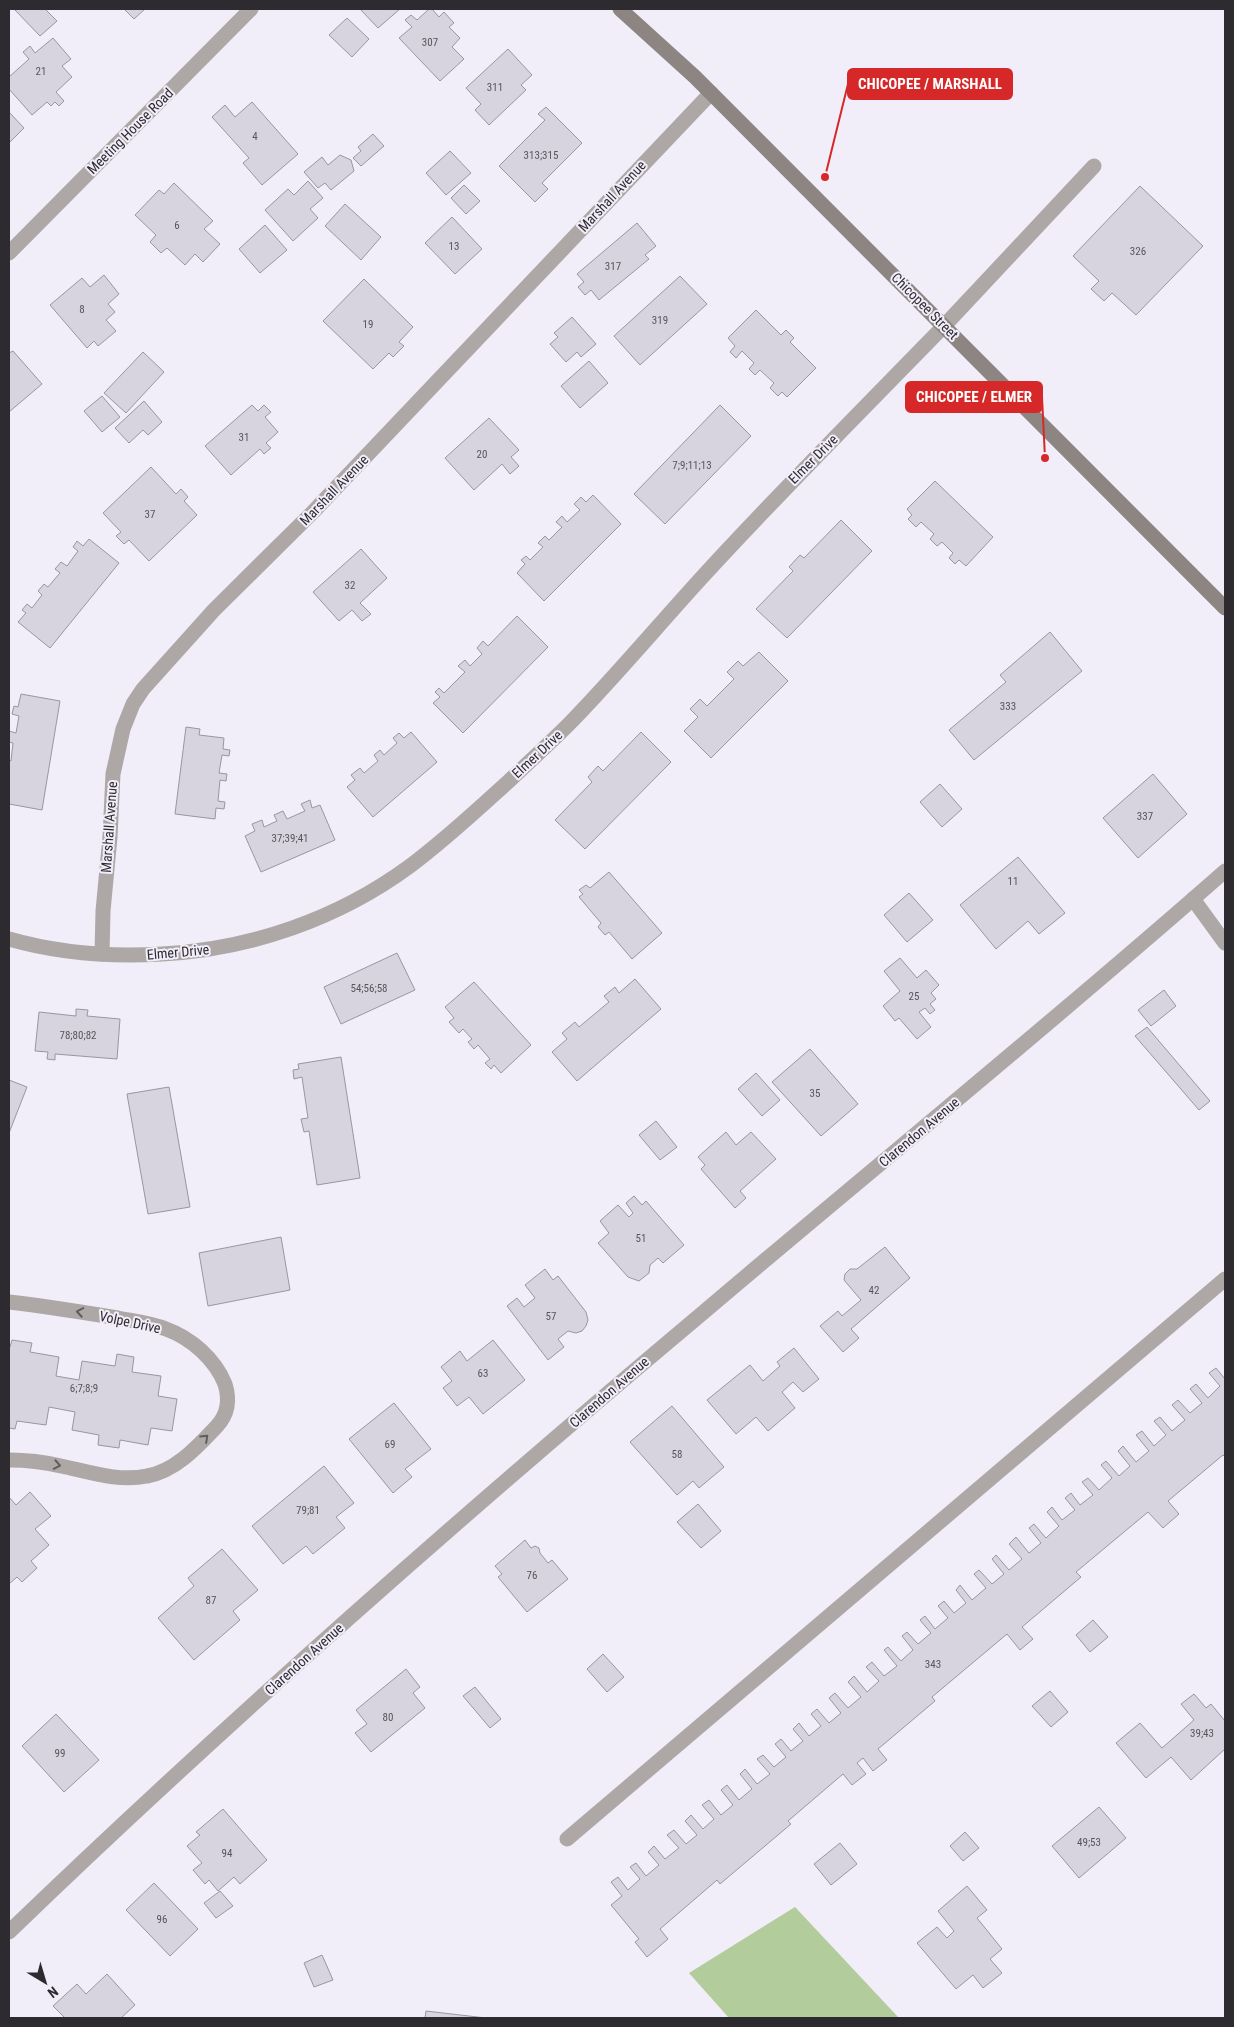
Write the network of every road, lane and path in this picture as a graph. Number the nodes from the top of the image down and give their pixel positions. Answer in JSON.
{"nodes":[{"id":1,"x":251,"y":9,"type":"edge"},
{"id":2,"x":620,"y":9,"type":"edge"},
{"id":3,"x":710,"y":92,"type":"junction"},
{"id":4,"x":1094,"y":166,"type":"dead end"},
{"id":5,"x":9,"y":253,"type":"edge"},
{"id":6,"x":944,"y":326,"type":"junction"},
{"id":7,"x":1225,"y":608,"type":"edge"},
{"id":8,"x":1225,"y":871,"type":"edge"},
{"id":9,"x":1193,"y":899,"type":"junction"},
{"id":10,"x":9,"y":938,"type":"edge"},
{"id":11,"x":1225,"y":942,"type":"edge"},
{"id":12,"x":102,"y":954,"type":"junction"},
{"id":13,"x":1225,"y":1279,"type":"edge"},
{"id":14,"x":9,"y":1302,"type":"edge"},
{"id":15,"x":9,"y":1460,"type":"edge"},
{"id":16,"x":567,"y":1839,"type":"dead end"},
{"id":17,"x":9,"y":1932,"type":"edge"}],
"edges":[{"from":1,"to":5,"type":"street","name":"Meeting House Road"},
{"from":2,"to":3,"type":"main road","name":"Chicopee Street"},
{"from":3,"to":6,"type":"main road","name":"Chicopee Street"},
{"from":3,"to":12,"type":"street","name":"Marshall Avenue"},
{"from":4,"to":6,"type":"street","name":"Elmer Drive"},
{"from":6,"to":7,"type":"main road","name":"Chicopee Street"},
{"from":6,"to":12,"type":"street","name":"Elmer Drive"},
{"from":8,"to":9,"type":"street","name":"Clarendon Avenue"},
{"from":9,"to":11,"type":"street"},
{"from":9,"to":17,"type":"street","name":"Clarendon Avenue"},
{"from":10,"to":12,"type":"street","name":"Elmer Drive"},
{"from":13,"to":16,"type":"street"},
{"from":15,"to":14,"type":"street","name":"Volpe Drive","one_way":true}]}
